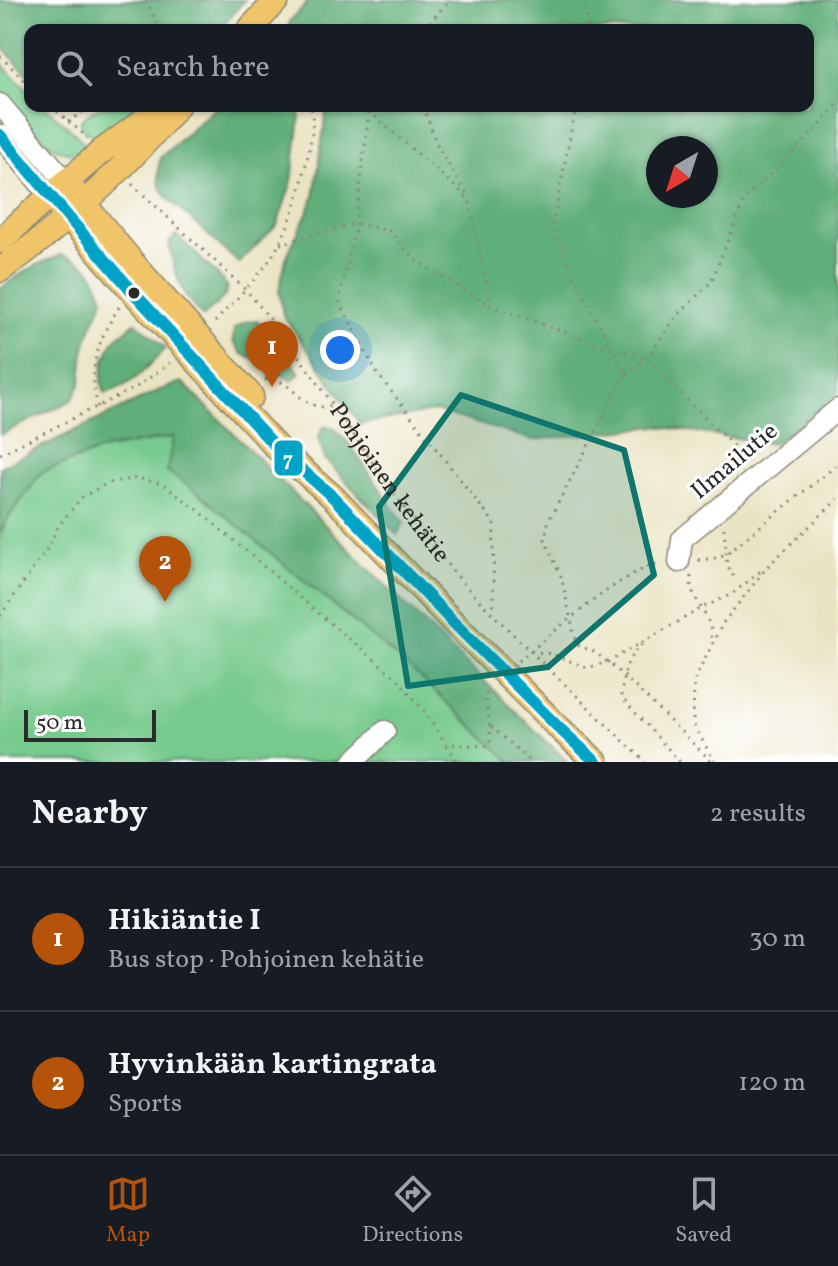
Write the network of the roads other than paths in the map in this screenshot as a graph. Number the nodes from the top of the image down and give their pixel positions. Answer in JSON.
{"nodes":[{"id":1,"x":277,"y":0,"type":"edge"},
{"id":2,"x":255,"y":24,"type":"edge"},
{"id":3,"x":0,"y":104,"type":"edge"},
{"id":4,"x":156,"y":112,"type":"edge"},
{"id":5,"x":172,"y":112,"type":"edge"},
{"id":6,"x":0,"y":135,"type":"edge"},
{"id":7,"x":58,"y":189,"type":"junction"},
{"id":8,"x":76,"y":211,"type":"junction"},
{"id":9,"x":0,"y":241,"type":"edge"},
{"id":10,"x":0,"y":270,"type":"edge"},
{"id":11,"x":838,"y":409,"type":"edge"},
{"id":12,"x":686,"y":561,"type":"road end"},
{"id":13,"x":385,"y":731,"type":"dead end"},
{"id":14,"x":353,"y":762,"type":"edge"},
{"id":15,"x":596,"y":762,"type":"edge"}],
"edges":[{"from":1,"to":2,"type":"main road"},
{"from":3,"to":7,"type":"street","name":"Pohjoinen kehätie"},
{"from":4,"to":7,"type":"main road"},
{"from":5,"to":8,"type":"main road"},
{"from":6,"to":7,"type":"street","name":"Pohjoinen kehätie"},
{"from":7,"to":8,"type":"main road","name":"Pohjoinen kehätie"},
{"from":7,"to":9,"type":"main road"},
{"from":8,"to":10,"type":"main road"},
{"from":8,"to":15,"type":"main road","name":"Pohjoinen kehätie"},
{"from":11,"to":12,"type":"street","name":"Ilmailutie"},
{"from":13,"to":14,"type":"street"}]}
